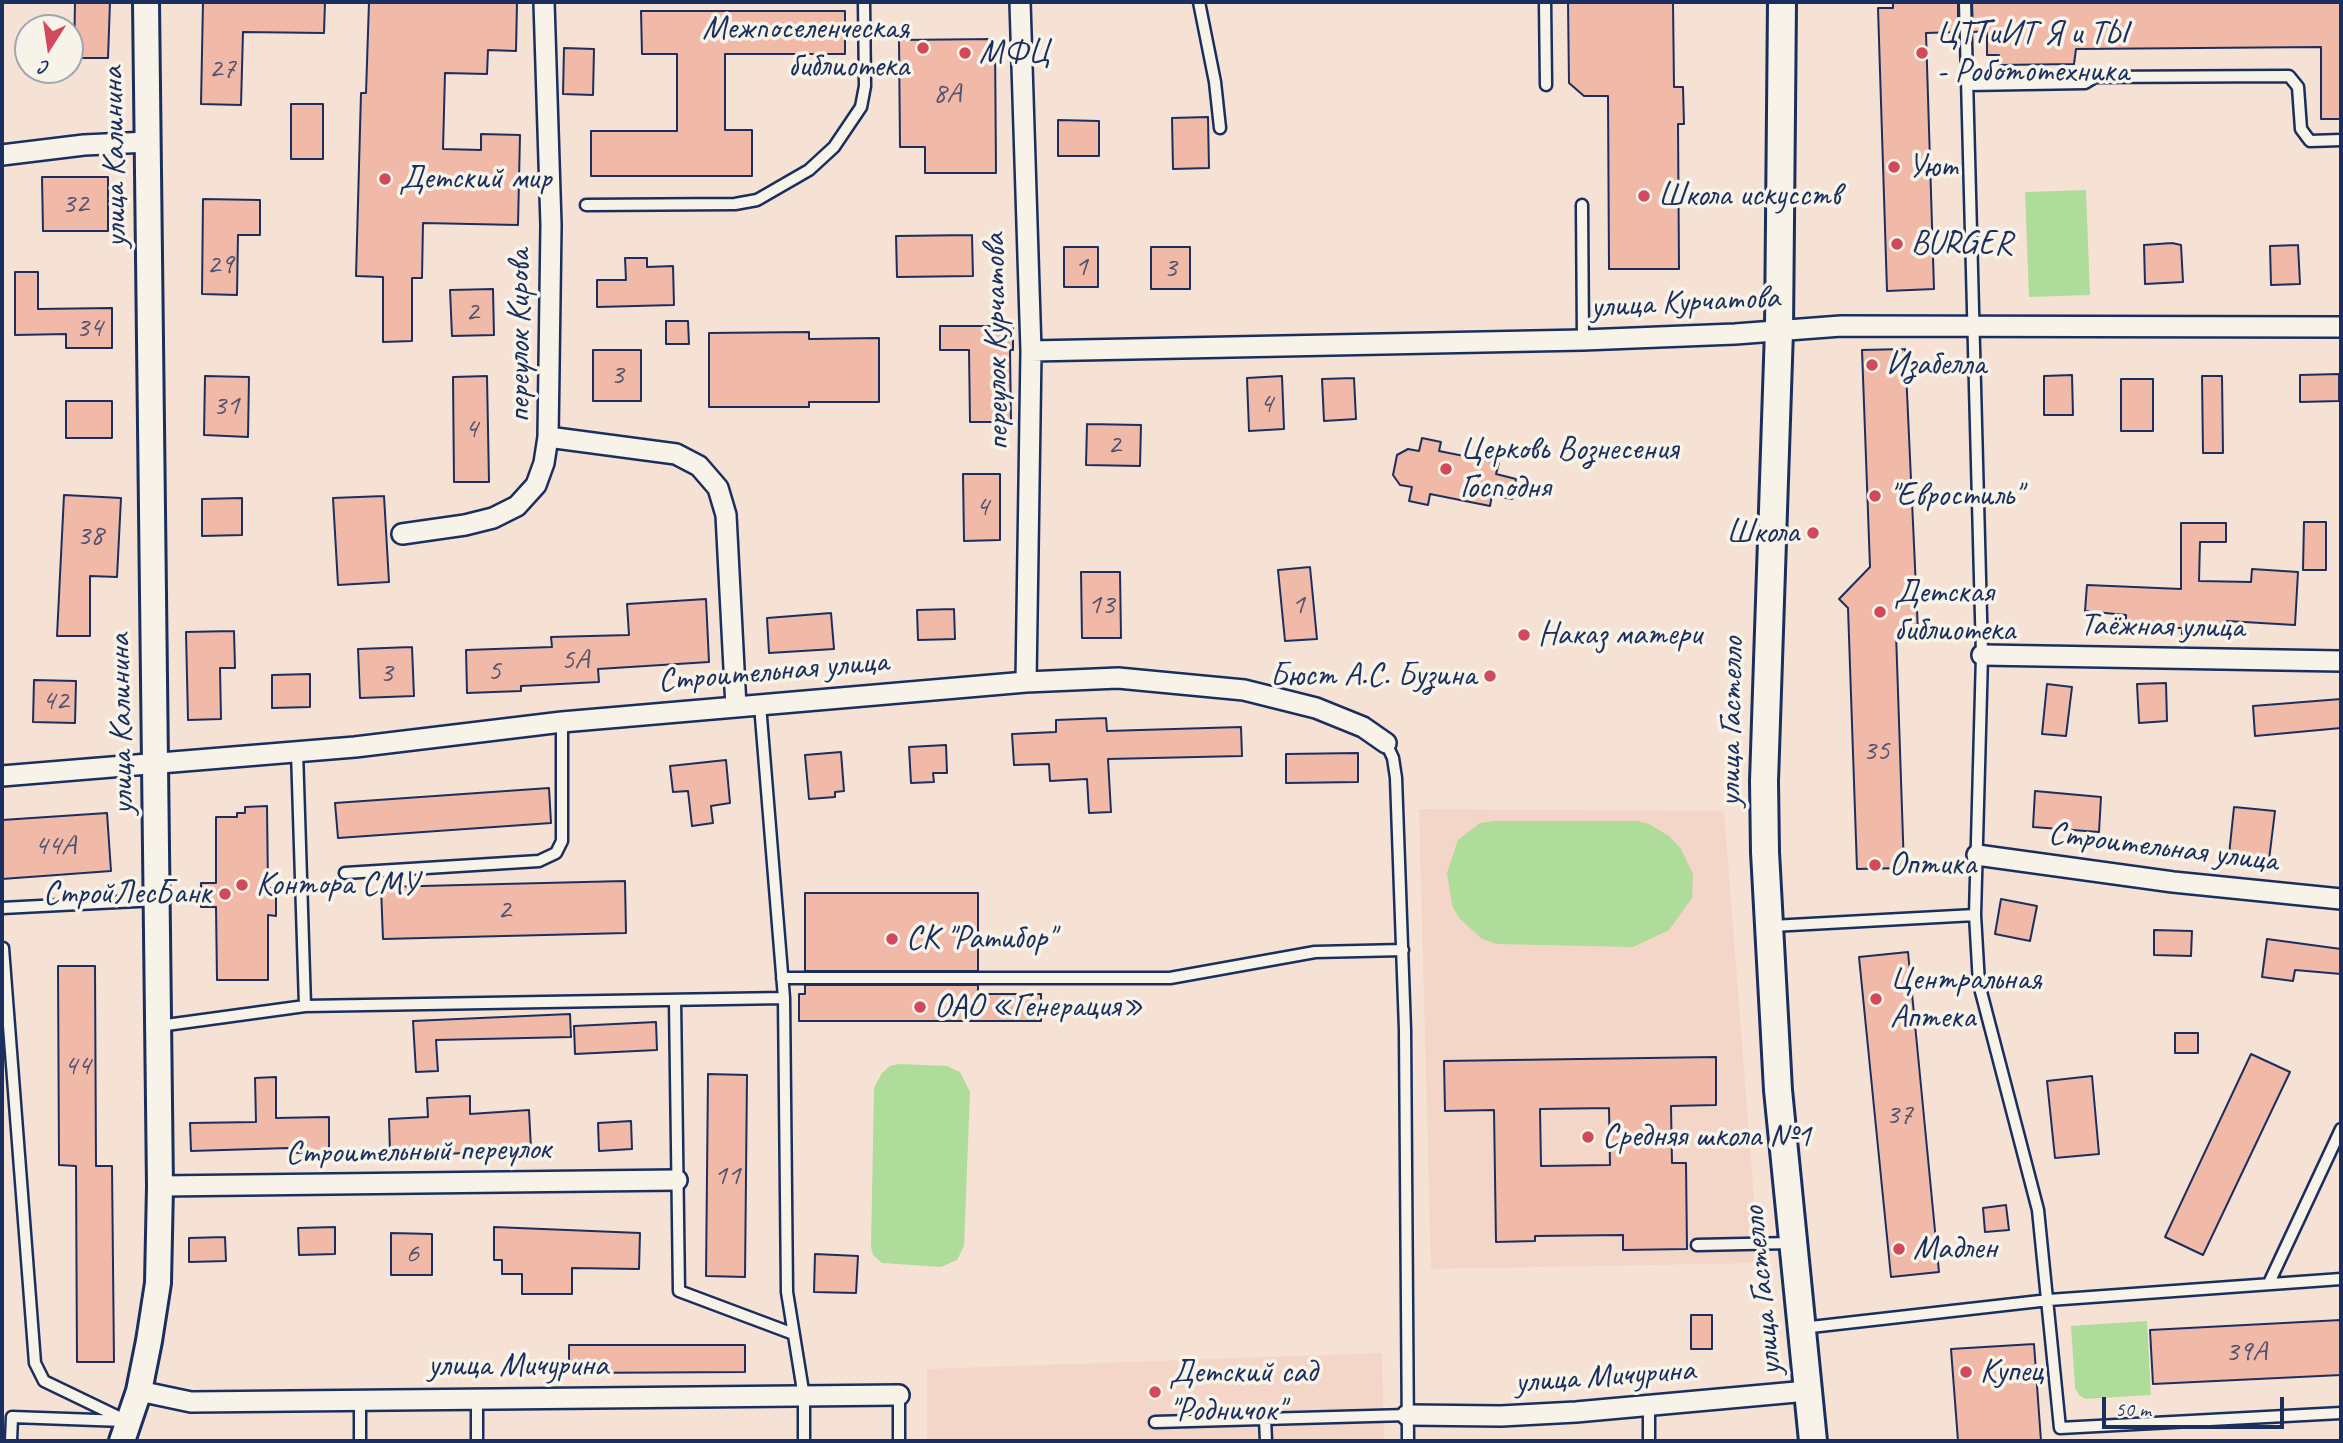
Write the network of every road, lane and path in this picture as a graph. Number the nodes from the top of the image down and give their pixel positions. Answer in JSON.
{"nodes":[{"id":1,"x":146,"y":2,"type":"edge"},
{"id":2,"x":544,"y":2,"type":"edge"},
{"id":3,"x":864,"y":2,"type":"edge"},
{"id":4,"x":1020,"y":2,"type":"edge"},
{"id":5,"x":1199,"y":2,"type":"edge"},
{"id":6,"x":1545,"y":2,"type":"edge"},
{"id":7,"x":1782,"y":2,"type":"edge"},
{"id":8,"x":1965,"y":2,"type":"edge"},
{"id":9,"x":1546,"y":85,"type":"dead end"},
{"id":10,"x":1967,"y":85,"type":"junction"},
{"id":11,"x":1220,"y":128,"type":"dead end"},
{"id":12,"x":2341,"y":140,"type":"edge"},
{"id":13,"x":148,"y":142,"type":"junction"},
{"id":14,"x":2,"y":155,"type":"edge"},
{"id":15,"x":586,"y":205,"type":"dead end"},
{"id":16,"x":1582,"y":205,"type":"dead end"},
{"id":17,"x":1974,"y":326,"type":"junction"},
{"id":18,"x":2341,"y":327,"type":"edge"},
{"id":19,"x":1779,"y":330,"type":"junction"},
{"id":20,"x":1583,"y":340,"type":"junction"},
{"id":21,"x":1031,"y":351,"type":"junction"},
{"id":22,"x":548,"y":437,"type":"junction"},
{"id":23,"x":401,"y":534,"type":"dead end"},
{"id":24,"x":1982,"y":655,"type":"junction"},
{"id":25,"x":2341,"y":661,"type":"edge"},
{"id":26,"x":1026,"y":682,"type":"junction"},
{"id":27,"x":760,"y":705,"type":"junction"},
{"id":28,"x":736,"y":707,"type":"junction"},
{"id":29,"x":562,"y":722,"type":"junction"},
{"id":30,"x":1386,"y":743,"type":"joint"},
{"id":31,"x":297,"y":751,"type":"junction"},
{"id":32,"x":155,"y":762,"type":"junction"},
{"id":33,"x":2,"y":776,"type":"edge"},
{"id":34,"x":1977,"y":855,"type":"junction"},
{"id":35,"x":345,"y":873,"type":"dead end"},
{"id":36,"x":2341,"y":899,"type":"edge"},
{"id":37,"x":157,"y":900,"type":"junction"},
{"id":38,"x":2,"y":908,"type":"edge"},
{"id":39,"x":1975,"y":915,"type":"junction"},
{"id":40,"x":1768,"y":926,"type":"junction"},
{"id":41,"x":3,"y":948,"type":"edge"},
{"id":42,"x":1402,"y":950,"type":"junction"},
{"id":43,"x":782,"y":978,"type":"junction"},
{"id":44,"x":784,"y":998,"type":"junction"},
{"id":45,"x":675,"y":1000,"type":"junction"},
{"id":46,"x":305,"y":1006,"type":"junction"},
{"id":47,"x":158,"y":1026,"type":"junction"},
{"id":48,"x":2341,"y":1129,"type":"edge"},
{"id":49,"x":677,"y":1180,"type":"junction"},
{"id":50,"x":160,"y":1186,"type":"junction"},
{"id":51,"x":1793,"y":1243,"type":"junction"},
{"id":52,"x":1697,"y":1245,"type":"dead end"},
{"id":53,"x":2341,"y":1279,"type":"edge"},
{"id":54,"x":2269,"y":1283,"type":"junction"},
{"id":55,"x":2049,"y":1300,"type":"junction"},
{"id":56,"x":1801,"y":1328,"type":"junction"},
{"id":57,"x":791,"y":1332,"type":"junction"},
{"id":58,"x":139,"y":1391,"type":"junction"},
{"id":59,"x":1807,"y":1391,"type":"junction"},
{"id":60,"x":899,"y":1395,"type":"joint"},
{"id":61,"x":804,"y":1396,"type":"junction"},
{"id":62,"x":477,"y":1398,"type":"junction"},
{"id":63,"x":359,"y":1399,"type":"junction"},
{"id":64,"x":1649,"y":1406,"type":"junction"},
{"id":65,"x":2341,"y":1413,"type":"edge"},
{"id":66,"x":1407,"y":1415,"type":"junction"},
{"id":67,"x":7,"y":1417,"type":"edge"},
{"id":68,"x":1265,"y":1419,"type":"junction"},
{"id":69,"x":1155,"y":1422,"type":"dead end"},
{"id":70,"x":125,"y":1431,"type":"edge"},
{"id":71,"x":11,"y":1441,"type":"edge"},
{"id":72,"x":360,"y":1441,"type":"edge"},
{"id":73,"x":477,"y":1441,"type":"edge"},
{"id":74,"x":804,"y":1441,"type":"edge"},
{"id":75,"x":900,"y":1441,"type":"edge"},
{"id":76,"x":1266,"y":1441,"type":"edge"},
{"id":77,"x":1408,"y":1441,"type":"edge"},
{"id":78,"x":1650,"y":1441,"type":"edge"},
{"id":79,"x":1813,"y":1441,"type":"edge"}],
"edges":[{"from":1,"to":13,"type":"street","name":"улица Калинина"},
{"from":2,"to":22,"type":"street","name":"переулок Кирова"},
{"from":3,"to":15,"type":"lane"},
{"from":4,"to":21,"type":"street","name":"переулок Курчатова"},
{"from":5,"to":11,"type":"lane"},
{"from":6,"to":9,"type":"lane"},
{"from":7,"to":19,"type":"main road","name":"улица Гастелло"},
{"from":8,"to":10,"type":"lane"},
{"from":10,"to":12,"type":"lane"},
{"from":10,"to":17,"type":"lane"},
{"from":13,"to":14,"type":"street"},
{"from":13,"to":32,"type":"street","name":"улица Калинина"},
{"from":16,"to":20,"type":"lane"},
{"from":17,"to":18,"type":"street","name":"улица Курчатова"},
{"from":17,"to":19,"type":"street","name":"улица Курчатова"},
{"from":17,"to":24,"type":"lane"},
{"from":19,"to":20,"type":"street","name":"улица Курчатова"},
{"from":19,"to":40,"type":"main road","name":"улица Гастелло"},
{"from":20,"to":21,"type":"street","name":"улица Курчатова"},
{"from":21,"to":26,"type":"street","name":"переулок Курчатова"},
{"from":22,"to":23,"type":"street"},
{"from":22,"to":28,"type":"street","name":"переулок Кирова"},
{"from":24,"to":25,"type":"street","name":"Таёжная улица"},
{"from":24,"to":34,"type":"lane"},
{"from":26,"to":27,"type":"street","name":"Строительная улица"},
{"from":26,"to":30,"type":"street","name":"Строительная улица"},
{"from":27,"to":28,"type":"street","name":"Строительная улица"},
{"from":27,"to":43,"type":"lane"},
{"from":28,"to":29,"type":"street","name":"Строительная улица"},
{"from":29,"to":31,"type":"street","name":"Строительная улица"},
{"from":29,"to":35,"type":"lane"},
{"from":30,"to":42,"type":"lane"},
{"from":31,"to":32,"type":"street","name":"Строительная улица"},
{"from":31,"to":46,"type":"lane"},
{"from":32,"to":33,"type":"street","name":"Строительная улица"},
{"from":32,"to":37,"type":"street","name":"улица Калинина"},
{"from":34,"to":36,"type":"street","name":"Строительная улица"},
{"from":34,"to":39,"type":"lane"},
{"from":37,"to":38,"type":"lane"},
{"from":37,"to":47,"type":"street","name":"улица Калинина"},
{"from":39,"to":40,"type":"lane"},
{"from":39,"to":55,"type":"lane"},
{"from":40,"to":51,"type":"main road","name":"улица Гастелло"},
{"from":41,"to":70,"type":"lane"},
{"from":42,"to":43,"type":"lane"},
{"from":42,"to":66,"type":"lane"},
{"from":43,"to":44,"type":"lane"},
{"from":44,"to":45,"type":"lane"},
{"from":44,"to":57,"type":"lane"},
{"from":45,"to":46,"type":"lane"},
{"from":45,"to":49,"type":"lane"},
{"from":46,"to":47,"type":"lane"},
{"from":47,"to":50,"type":"street","name":"улица Калинина"},
{"from":48,"to":54,"type":"lane"},
{"from":49,"to":50,"type":"street","name":"Строительный переулок"},
{"from":49,"to":57,"type":"lane"},
{"from":50,"to":58,"type":"street","name":"улица Калинина"},
{"from":51,"to":52,"type":"lane"},
{"from":51,"to":56,"type":"main road","name":"улица Гастелло"},
{"from":53,"to":54,"type":"lane"},
{"from":54,"to":55,"type":"lane"},
{"from":55,"to":56,"type":"lane"},
{"from":55,"to":65,"type":"lane"},
{"from":56,"to":59,"type":"main road","name":"улица Гастелло"},
{"from":57,"to":61,"type":"lane"},
{"from":58,"to":63,"type":"street","name":"улица Мичурина"},
{"from":58,"to":70,"type":"street","name":"улица Калинина"},
{"from":59,"to":64,"type":"street","name":"улица Мичурина"},
{"from":59,"to":79,"type":"main road","name":"улица Гастелло"},
{"from":60,"to":61,"type":"street","name":"улица Мичурина"},
{"from":60,"to":75,"type":"lane"},
{"from":61,"to":62,"type":"street","name":"улица Мичурина"},
{"from":61,"to":74,"type":"lane"},
{"from":62,"to":63,"type":"street","name":"улица Мичурина"},
{"from":62,"to":73,"type":"lane"},
{"from":63,"to":72,"type":"lane"},
{"from":64,"to":66,"type":"street","name":"улица Мичурина"},
{"from":64,"to":78,"type":"lane"},
{"from":66,"to":68,"type":"lane"},
{"from":66,"to":77,"type":"lane"},
{"from":67,"to":70,"type":"lane"},
{"from":67,"to":71,"type":"lane"},
{"from":68,"to":69,"type":"lane"},
{"from":68,"to":76,"type":"lane"}]}
